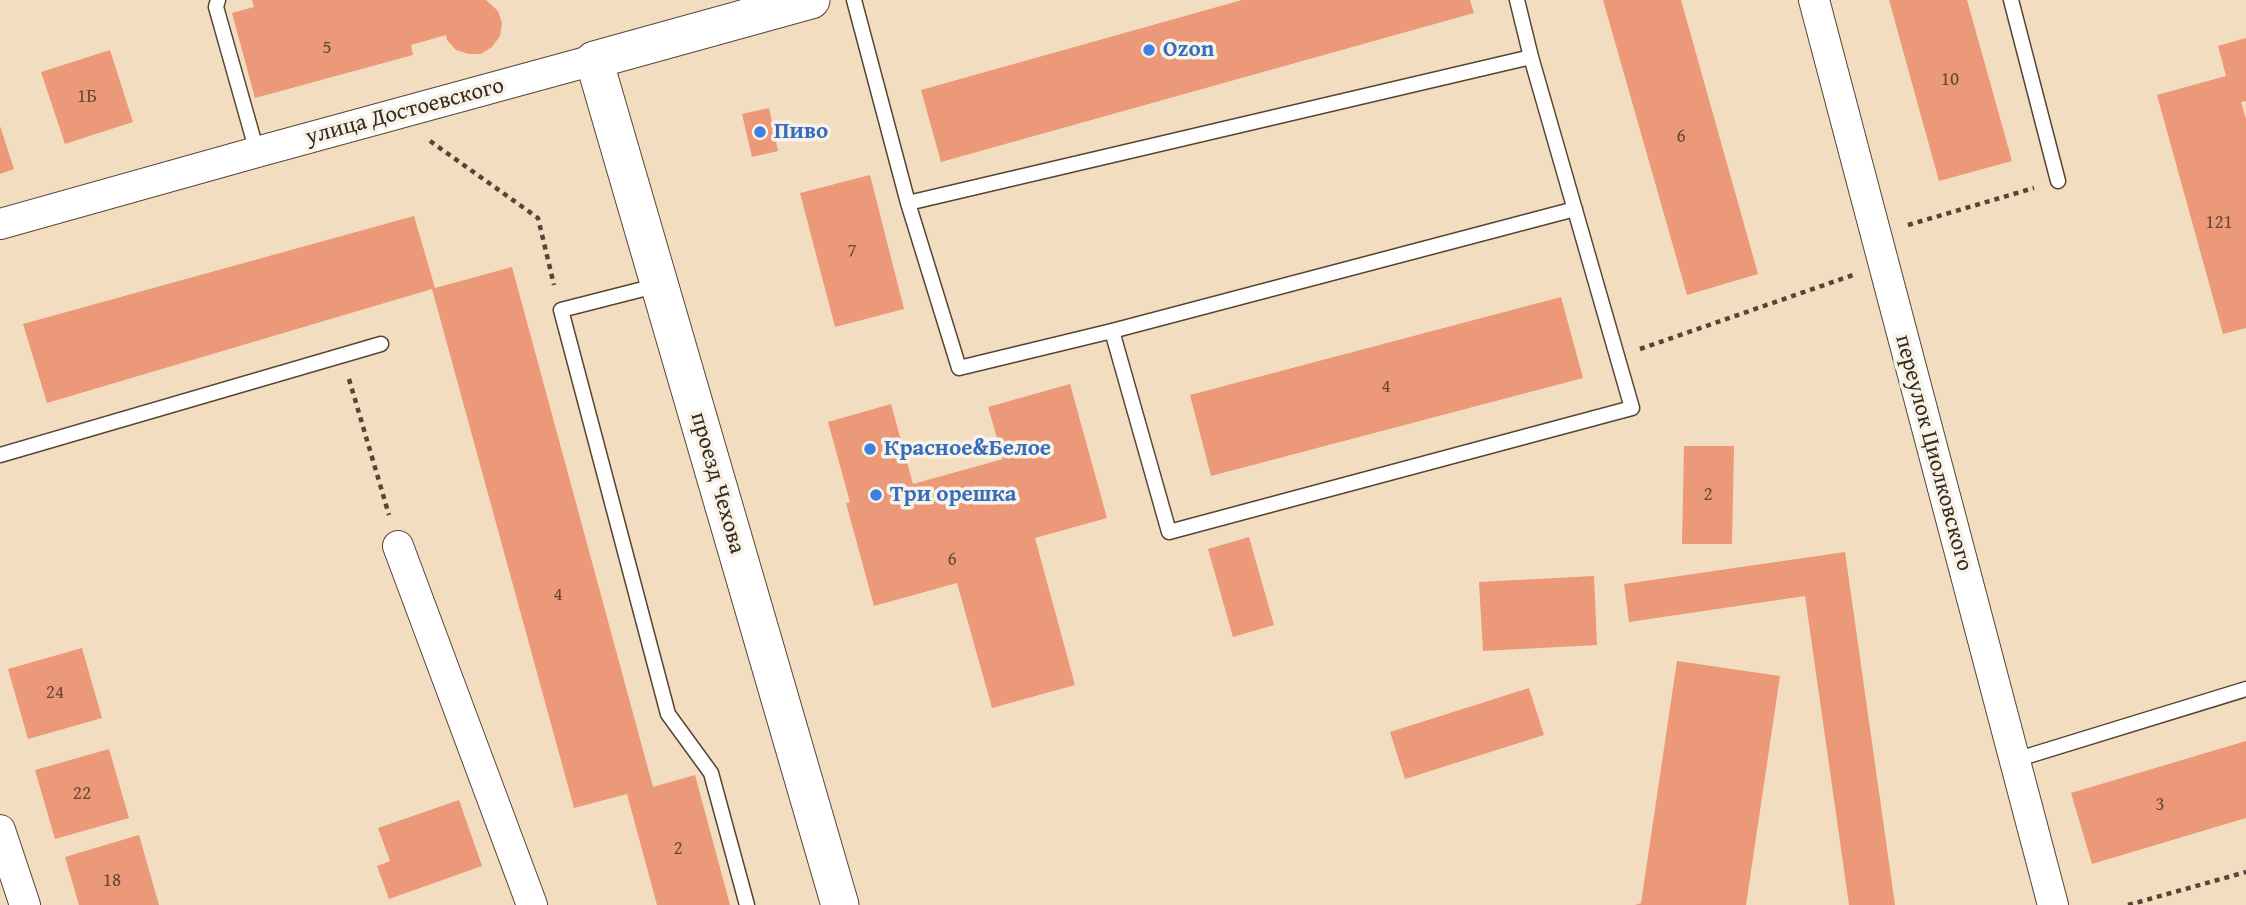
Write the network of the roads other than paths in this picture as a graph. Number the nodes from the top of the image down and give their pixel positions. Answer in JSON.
{"nodes":[{"id":1,"x":218,"y":0,"type":"edge"},
{"id":2,"x":811,"y":0,"type":"edge"},
{"id":3,"x":854,"y":0,"type":"edge"},
{"id":4,"x":1517,"y":0,"type":"edge"},
{"id":5,"x":1814,"y":0,"type":"edge"},
{"id":6,"x":2011,"y":0,"type":"edge"},
{"id":7,"x":728,"y":10,"type":"edge"},
{"id":8,"x":1531,"y":57,"type":"junction"},
{"id":9,"x":594,"y":61,"type":"junction"},
{"id":10,"x":257,"y":152,"type":"junction"},
{"id":11,"x":2058,"y":181,"type":"road end"},
{"id":12,"x":908,"y":203,"type":"junction"},
{"id":13,"x":1575,"y":209,"type":"junction"},
{"id":14,"x":0,"y":224,"type":"edge"},
{"id":15,"x":659,"y":285,"type":"junction"},
{"id":16,"x":1112,"y":331,"type":"junction"},
{"id":17,"x":381,"y":344,"type":"dead end"},
{"id":18,"x":0,"y":455,"type":"edge"},
{"id":19,"x":398,"y":546,"type":"road end"},
{"id":20,"x":2246,"y":690,"type":"edge"},
{"id":21,"x":2015,"y":760,"type":"junction"},
{"id":22,"x":0,"y":830,"type":"edge"},
{"id":23,"x":25,"y":905,"type":"edge"},
{"id":24,"x":533,"y":905,"type":"edge"},
{"id":25,"x":747,"y":905,"type":"edge"},
{"id":26,"x":840,"y":905,"type":"edge"},
{"id":27,"x":2053,"y":905,"type":"edge"}],
"edges":[{"from":1,"to":10,"type":"lane"},
{"from":2,"to":7,"type":"street","name":"улица Достоевского"},
{"from":3,"to":12,"type":"lane"},
{"from":4,"to":8,"type":"lane"},
{"from":5,"to":21,"type":"street","name":"переулок Циолковского"},
{"from":6,"to":11,"type":"lane"},
{"from":7,"to":9,"type":"street","name":"улица Достоевского"},
{"from":8,"to":12,"type":"lane"},
{"from":8,"to":13,"type":"lane"},
{"from":9,"to":10,"type":"street","name":"улица Достоевского"},
{"from":9,"to":15,"type":"street","name":"проезд Чехова"},
{"from":10,"to":14,"type":"street","name":"улица Достоевского"},
{"from":12,"to":16,"type":"lane"},
{"from":13,"to":16,"type":"lane"},
{"from":13,"to":16,"type":"lane"},
{"from":15,"to":25,"type":"lane"},
{"from":15,"to":26,"type":"street","name":"проезд Чехова"},
{"from":17,"to":18,"type":"lane"},
{"from":19,"to":24,"type":"street"},
{"from":20,"to":21,"type":"lane"},
{"from":21,"to":27,"type":"street","name":"переулок Циолковского"},
{"from":22,"to":23,"type":"street"}]}
